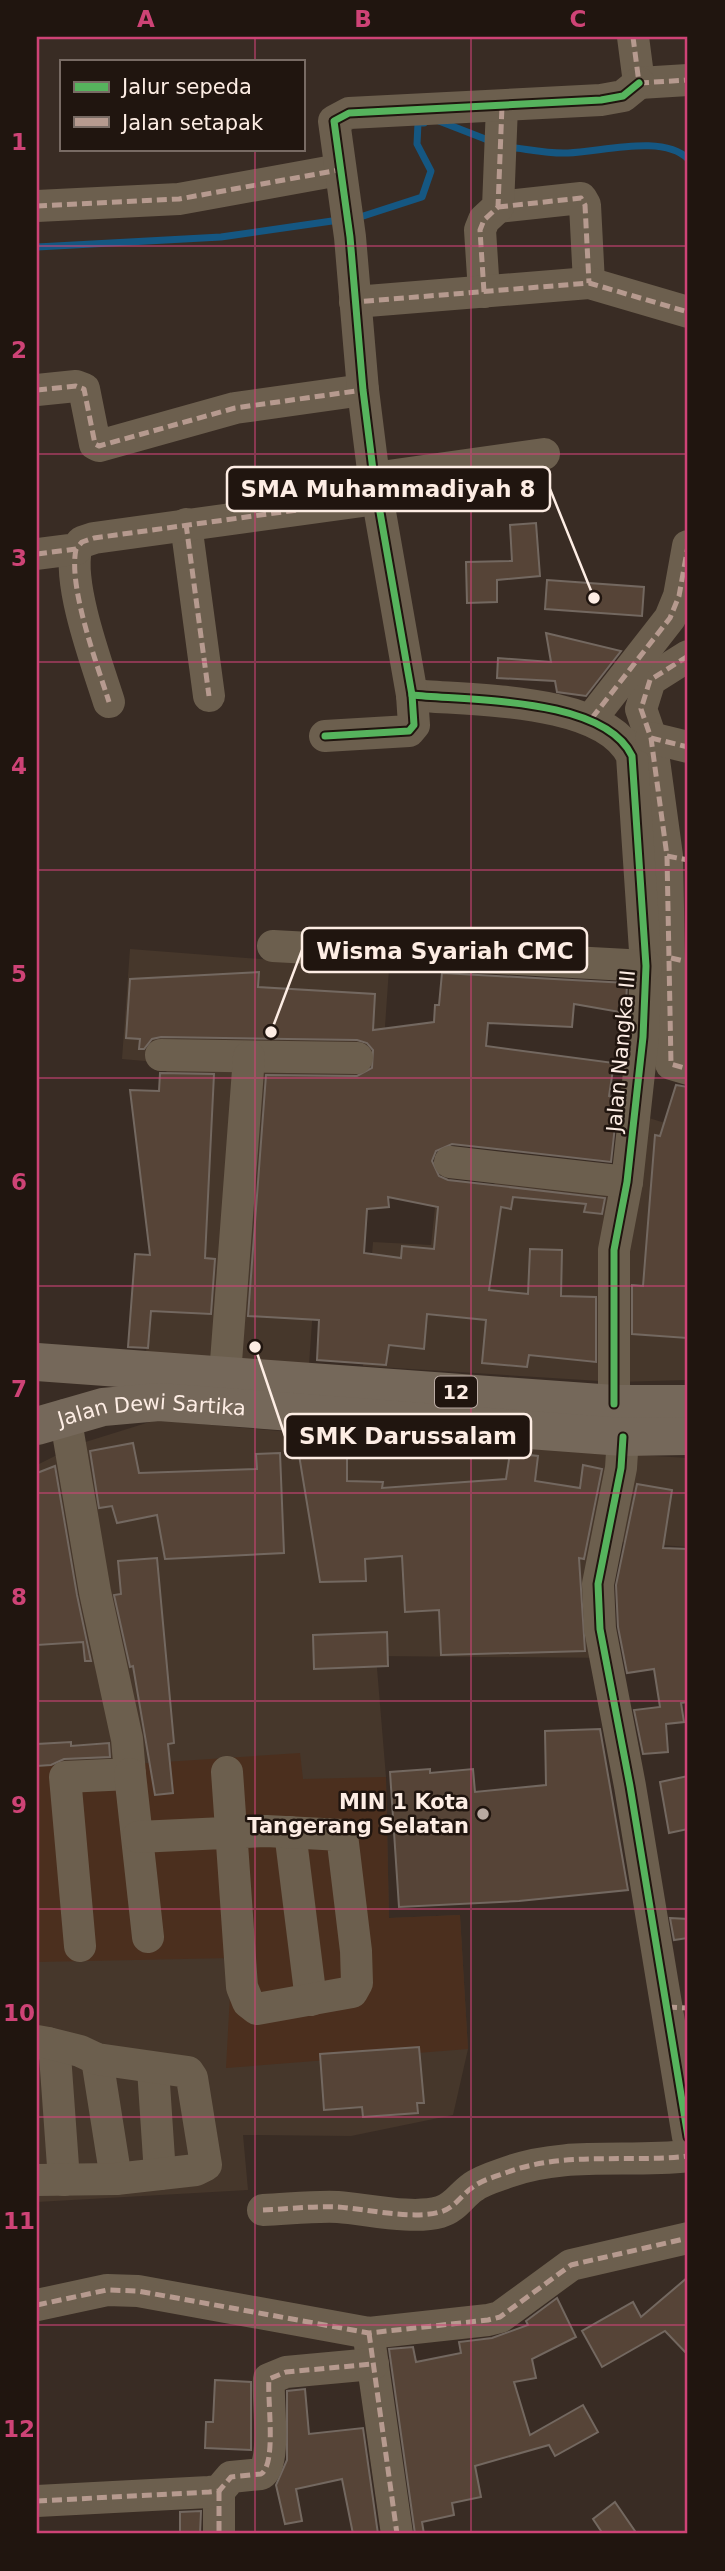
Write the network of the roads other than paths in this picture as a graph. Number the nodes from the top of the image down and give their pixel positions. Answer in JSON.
{"nodes":[{"id":1,"x":634,"y":37,"type":"edge"},
{"id":2,"x":688,"y":80,"type":"edge"},
{"id":3,"x":639,"y":83,"type":"junction"},
{"id":4,"x":502,"y":106,"type":"junction"},
{"id":5,"x":339,"y":170,"type":"junction"},
{"id":6,"x":37,"y":205,"type":"edge"},
{"id":7,"x":498,"y":207,"type":"junction"},
{"id":8,"x":589,"y":283,"type":"junction"},
{"id":9,"x":484,"y":292,"type":"junction"},
{"id":10,"x":355,"y":302,"type":"junction"},
{"id":11,"x":688,"y":312,"type":"edge"},
{"id":12,"x":37,"y":390,"type":"edge"},
{"id":13,"x":363,"y":390,"type":"junction"},
{"id":14,"x":544,"y":454,"type":"dead end"},
{"id":15,"x":375,"y":488,"type":"junction"},
{"id":16,"x":186,"y":524,"type":"junction"},
{"id":17,"x":688,"y":545,"type":"edge"},
{"id":18,"x":76,"y":549,"type":"junction"},
{"id":19,"x":37,"y":554,"type":"edge"},
{"id":20,"x":688,"y":656,"type":"edge"},
{"id":21,"x":412,"y":695,"type":"junction"},
{"id":22,"x":209,"y":696,"type":"dead end"},
{"id":23,"x":109,"y":702,"type":"dead end"},
{"id":24,"x":592,"y":719,"type":"junction"},
{"id":25,"x":325,"y":736,"type":"dead end"},
{"id":26,"x":652,"y":738,"type":"junction"},
{"id":27,"x":688,"y":747,"type":"edge"},
{"id":28,"x":677,"y":858,"type":"edge"},
{"id":29,"x":273,"y":946,"type":"dead end"},
{"id":30,"x":668,"y":962,"type":"edge"},
{"id":31,"x":161,"y":1055,"type":"dead end"},
{"id":32,"x":249,"y":1058,"type":"junction"},
{"id":33,"x":357,"y":1058,"type":"dead end"},
{"id":34,"x":688,"y":1069,"type":"edge"},
{"id":35,"x":450,"y":1162,"type":"dead end"},
{"id":36,"x":627,"y":1182,"type":"junction"},
{"id":37,"x":37,"y":1362,"type":"edge"},
{"id":38,"x":225,"y":1375,"type":"junction"},
{"id":39,"x":688,"y":1404,"type":"edge"},
{"id":40,"x":51,"y":1421,"type":"edge"},
{"id":41,"x":633,"y":1421,"type":"junction"},
{"id":42,"x":688,"y":1436,"type":"edge"},
{"id":43,"x":227,"y":1772,"type":"dead end"},
{"id":44,"x":130,"y":1774,"type":"junction"},
{"id":45,"x":290,"y":1832,"type":"junction"},
{"id":46,"x":229,"y":1833,"type":"junction"},
{"id":47,"x":138,"y":1836,"type":"junction"},
{"id":48,"x":148,"y":1937,"type":"dead end"},
{"id":49,"x":80,"y":1947,"type":"dead end"},
{"id":50,"x":311,"y":2000,"type":"junction"},
{"id":51,"x":678,"y":2008,"type":"edge"},
{"id":52,"x":42,"y":2042,"type":"edge"},
{"id":53,"x":97,"y":2059,"type":"junction"},
{"id":54,"x":153,"y":2069,"type":"junction"},
{"id":55,"x":687,"y":2124,"type":"edge"},
{"id":56,"x":688,"y":2155,"type":"edge"},
{"id":57,"x":160,"y":2174,"type":"junction"},
{"id":58,"x":116,"y":2179,"type":"junction"},
{"id":59,"x":51,"y":2180,"type":"edge"},
{"id":60,"x":263,"y":2210,"type":"dead end"},
{"id":61,"x":688,"y":2238,"type":"edge"},
{"id":62,"x":37,"y":2305,"type":"edge"},
{"id":63,"x":371,"y":2348,"type":"junction"},
{"id":64,"x":219,"y":2491,"type":"junction"},
{"id":65,"x":37,"y":2501,"type":"edge"},
{"id":66,"x":219,"y":2534,"type":"edge"},
{"id":67,"x":397,"y":2534,"type":"edge"}],
"edges":[{"from":1,"to":3,"type":"street"},
{"from":2,"to":3,"type":"street"},
{"from":3,"to":4,"type":"street"},
{"from":4,"to":5,"type":"street"},
{"from":4,"to":7,"type":"street"},
{"from":5,"to":6,"type":"street"},
{"from":5,"to":10,"type":"street"},
{"from":7,"to":8,"type":"street"},
{"from":7,"to":9,"type":"street"},
{"from":8,"to":9,"type":"street"},
{"from":8,"to":11,"type":"street"},
{"from":9,"to":10,"type":"street"},
{"from":10,"to":13,"type":"street"},
{"from":12,"to":13,"type":"street"},
{"from":13,"to":15,"type":"street"},
{"from":14,"to":15,"type":"street"},
{"from":15,"to":16,"type":"street"},
{"from":15,"to":21,"type":"street"},
{"from":16,"to":18,"type":"street"},
{"from":16,"to":22,"type":"street"},
{"from":17,"to":24,"type":"street"},
{"from":18,"to":19,"type":"street"},
{"from":18,"to":23,"type":"street"},
{"from":20,"to":26,"type":"street"},
{"from":21,"to":24,"type":"street","name":"Jalan Nangka III"},
{"from":21,"to":25,"type":"street"},
{"from":24,"to":30,"type":"street","name":"Jalan Nangka III"},
{"from":26,"to":27,"type":"street"},
{"from":26,"to":28,"type":"street"},
{"from":28,"to":30,"type":"street"},
{"from":29,"to":30,"type":"street"},
{"from":30,"to":34,"type":"street"},
{"from":30,"to":36,"type":"street","name":"Jalan Nangka III"},
{"from":31,"to":32,"type":"street"},
{"from":32,"to":33,"type":"street"},
{"from":32,"to":38,"type":"street"},
{"from":35,"to":36,"type":"street"},
{"from":36,"to":41,"type":"street","name":"Jalan Nangka III"},
{"from":37,"to":38,"type":"highway","name":"Jalan Dewi Sartika","number":"12"},
{"from":38,"to":41,"type":"highway","name":"Jalan Dewi Sartika","number":"12"},
{"from":39,"to":41,"type":"highway","name":"Jalan Dewi Sartika","number":"12"},
{"from":40,"to":41,"type":"highway","name":"Jalan Dewi Sartika","number":"12"},
{"from":40,"to":44,"type":"street"},
{"from":41,"to":42,"type":"highway","name":"Jalan Dewi Sartika","number":"12"},
{"from":41,"to":51,"type":"street","name":"Jalan Nangka III"},
{"from":43,"to":46,"type":"street"},
{"from":44,"to":47,"type":"street"},
{"from":44,"to":49,"type":"street"},
{"from":45,"to":46,"type":"street"},
{"from":45,"to":50,"type":"street"},
{"from":45,"to":50,"type":"street"},
{"from":46,"to":47,"type":"street"},
{"from":46,"to":50,"type":"street"},
{"from":47,"to":48,"type":"street"},
{"from":51,"to":55,"type":"street","name":"Jalan Nangka III"},
{"from":52,"to":53,"type":"street"},
{"from":52,"to":59,"type":"street"},
{"from":53,"to":54,"type":"street"},
{"from":53,"to":58,"type":"street"},
{"from":54,"to":57,"type":"street"},
{"from":54,"to":57,"type":"street"},
{"from":56,"to":60,"type":"street"},
{"from":57,"to":58,"type":"street"},
{"from":58,"to":59,"type":"street"},
{"from":61,"to":63,"type":"street"},
{"from":62,"to":63,"type":"street"},
{"from":63,"to":64,"type":"street"},
{"from":63,"to":67,"type":"street"},
{"from":64,"to":65,"type":"street"},
{"from":64,"to":66,"type":"street"}]}
